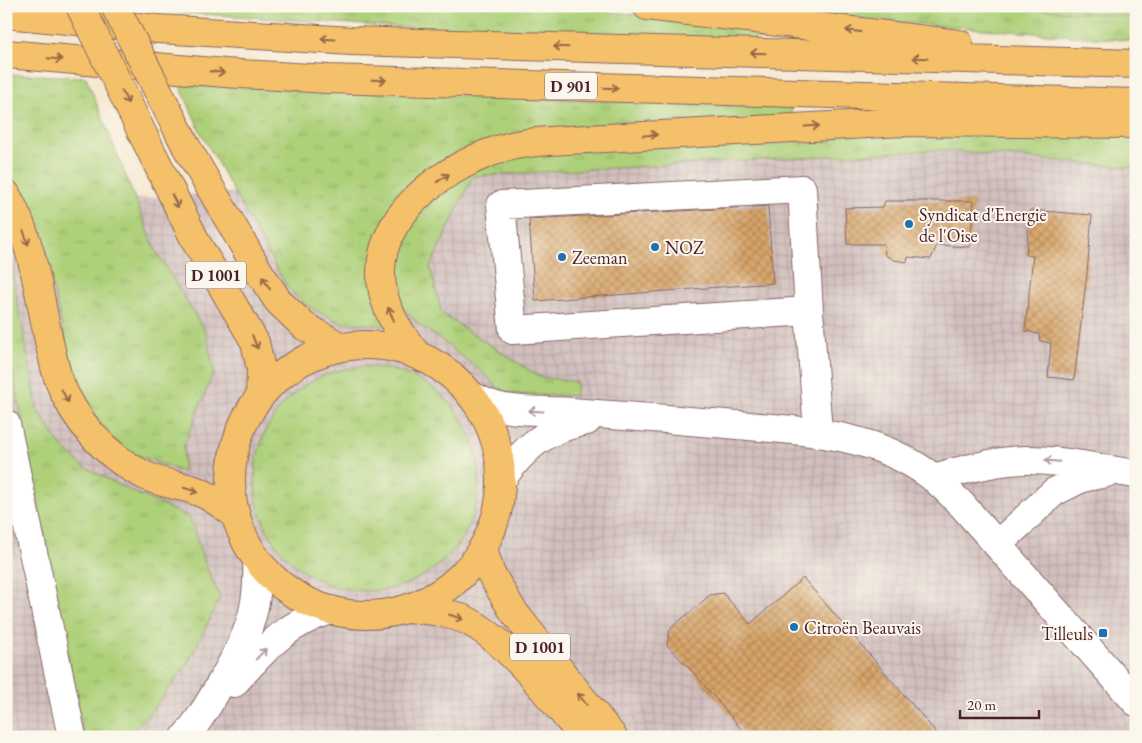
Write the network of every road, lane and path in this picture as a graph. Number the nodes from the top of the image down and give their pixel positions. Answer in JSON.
{"nodes":[{"id":1,"x":80,"y":6,"type":"edge"},
{"id":2,"x":115,"y":6,"type":"edge"},
{"id":3,"x":646,"y":6,"type":"edge"},
{"id":4,"x":6,"y":14,"type":"edge"},
{"id":5,"x":6,"y":54,"type":"edge"},
{"id":6,"x":1092,"y":63,"type":"junction"},
{"id":7,"x":1136,"y":64,"type":"edge"},
{"id":8,"x":1136,"y":103,"type":"edge"},
{"id":9,"x":1136,"y":124,"type":"edge"},
{"id":10,"x":6,"y":194,"type":"edge"},
{"id":11,"x":809,"y":311,"type":"junction"},
{"id":12,"x":341,"y":347,"type":"junction"},
{"id":13,"x":417,"y":355,"type":"junction"},
{"id":14,"x":260,"y":396,"type":"junction"},
{"id":15,"x":472,"y":396,"type":"junction"},
{"id":16,"x":620,"y":416,"type":"junction"},
{"id":17,"x":6,"y":424,"type":"edge"},
{"id":18,"x":818,"y":432,"type":"junction"},
{"id":19,"x":1127,"y":472,"type":"edge"},
{"id":20,"x":933,"y":478,"type":"junction"},
{"id":21,"x":501,"y":480,"type":"junction"},
{"id":22,"x":236,"y":516,"type":"junction"},
{"id":23,"x":997,"y":545,"type":"junction"},
{"id":24,"x":483,"y":548,"type":"junction"},
{"id":25,"x":258,"y":560,"type":"junction"},
{"id":26,"x":409,"y":608,"type":"junction"},
{"id":27,"x":331,"y":610,"type":"junction"},
{"id":28,"x":1136,"y":702,"type":"edge"},
{"id":29,"x":203,"y":714,"type":"junction"},
{"id":30,"x":72,"y":737,"type":"edge"},
{"id":31,"x":185,"y":737,"type":"edge"},
{"id":32,"x":583,"y":737,"type":"edge"},
{"id":33,"x":613,"y":737,"type":"edge"}],
"edges":[{"from":1,"to":14,"type":"main road","number":"D 1001","one_way":true,"bridge":true},
{"from":12,"to":2,"type":"main road","number":"D 1001","one_way":true,"bridge":true},
{"from":6,"to":3,"type":"main road","one_way":true},
{"from":6,"to":4,"type":"main road","number":"D 901","one_way":true},
{"from":5,"to":8,"type":"main road","number":"D 901","one_way":true},
{"from":6,"to":7,"type":"main road","number":"D 901"},
{"from":13,"to":9,"type":"main road","one_way":true},
{"from":10,"to":22,"type":"main road","one_way":true},
{"from":11,"to":11,"type":"street"},
{"from":11,"to":18,"type":"street"},
{"from":12,"to":13,"type":"main road"},
{"from":12,"to":14,"type":"main road"},
{"from":13,"to":15,"type":"main road"},
{"from":14,"to":22,"type":"main road"},
{"from":16,"to":15,"type":"street","one_way":true},
{"from":15,"to":21,"type":"main road"},
{"from":16,"to":18,"type":"street"},
{"from":16,"to":21,"type":"street"},
{"from":17,"to":30,"type":"street"},
{"from":18,"to":20,"type":"street"},
{"from":19,"to":20,"type":"street","one_way":true},
{"from":19,"to":23,"type":"street"},
{"from":20,"to":23,"type":"street"},
{"from":21,"to":24,"type":"main road"},
{"from":22,"to":25,"type":"main road"},
{"from":23,"to":28,"type":"street"},
{"from":24,"to":26,"type":"main road"},
{"from":33,"to":24,"type":"main road","number":"D 1001","one_way":true},
{"from":25,"to":27,"type":"main road"},
{"from":25,"to":29,"type":"street"},
{"from":26,"to":27,"type":"main road"},
{"from":26,"to":32,"type":"main road","number":"D 1001","one_way":true},
{"from":29,"to":27,"type":"street","one_way":true},
{"from":29,"to":31,"type":"street"}]}
